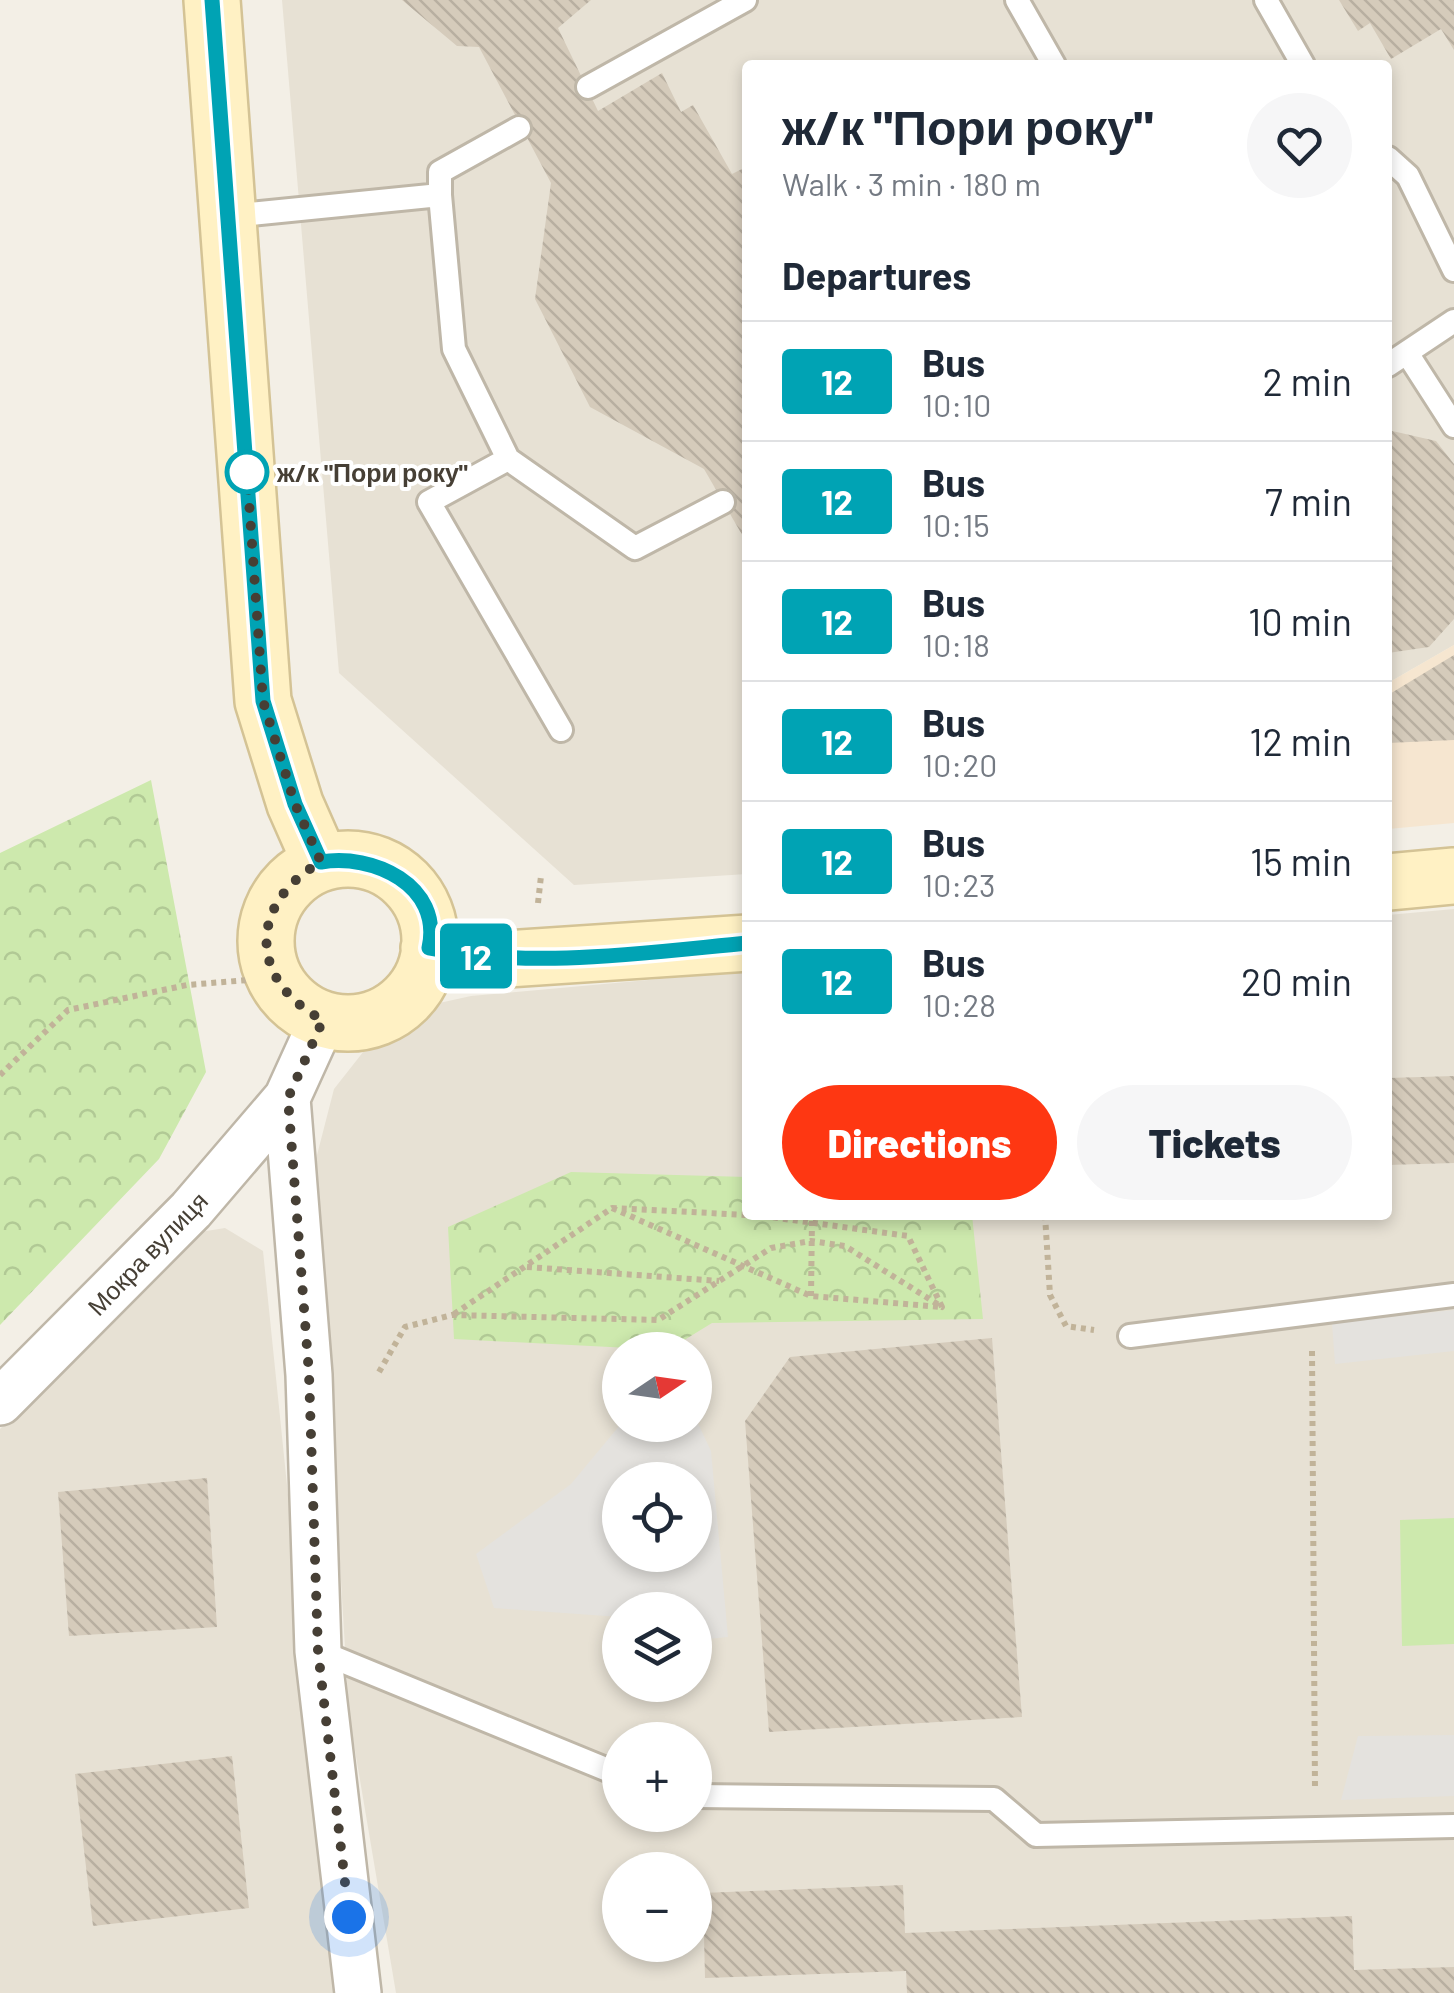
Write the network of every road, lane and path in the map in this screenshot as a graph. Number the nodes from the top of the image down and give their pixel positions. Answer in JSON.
{"nodes":[{"id":1,"x":212,"y":0,"type":"edge"},
{"id":2,"x":745,"y":0,"type":"edge"},
{"id":3,"x":1017,"y":0,"type":"edge"},
{"id":4,"x":1266,"y":0,"type":"edge"},
{"id":5,"x":1051,"y":60,"type":"edge"},
{"id":6,"x":1300,"y":60,"type":"edge"},
{"id":7,"x":588,"y":87,"type":"dead end"},
{"id":8,"x":520,"y":128,"type":"dead end"},
{"id":9,"x":1392,"y":162,"type":"edge"},
{"id":10,"x":440,"y":194,"type":"junction"},
{"id":11,"x":230,"y":216,"type":"junction"},
{"id":12,"x":1454,"y":270,"type":"edge"},
{"id":13,"x":1454,"y":321,"type":"edge"},
{"id":14,"x":1397,"y":359,"type":"edge"},
{"id":15,"x":1454,"y":426,"type":"edge"},
{"id":16,"x":508,"y":458,"type":"junction"},
{"id":17,"x":723,"y":502,"type":"dead end"},
{"id":18,"x":561,"y":730,"type":"dead end"},
{"id":19,"x":321,"y":862,"type":"junction"},
{"id":20,"x":1454,"y":876,"type":"edge"},
{"id":21,"x":1392,"y":882,"type":"edge"},
{"id":22,"x":742,"y":943,"type":"edge"},
{"id":23,"x":429,"y":948,"type":"junction"},
{"id":24,"x":248,"y":980,"type":"dead end"},
{"id":25,"x":323,"y":1020,"type":"junction"},
{"id":26,"x":0,"y":1075,"type":"edge"},
{"id":27,"x":288,"y":1098,"type":"junction"},
{"id":28,"x":612,"y":1208,"type":"junction"},
{"id":29,"x":742,"y":1214,"type":"edge"},
{"id":30,"x":812,"y":1220,"type":"edge"},
{"id":31,"x":818,"y":1220,"type":"edge"},
{"id":32,"x":1045,"y":1220,"type":"edge"},
{"id":33,"x":811,"y":1241,"type":"junction"},
{"id":34,"x":526,"y":1266,"type":"junction"},
{"id":35,"x":742,"y":1267,"type":"junction"},
{"id":36,"x":720,"y":1281,"type":"junction"},
{"id":37,"x":1454,"y":1294,"type":"edge"},
{"id":38,"x":811,"y":1296,"type":"junction"},
{"id":39,"x":942,"y":1307,"type":"junction"},
{"id":40,"x":1312,"y":1313,"type":"junction"},
{"id":41,"x":452,"y":1315,"type":"junction"},
{"id":42,"x":1130,"y":1336,"type":"joint"},
{"id":43,"x":379,"y":1372,"type":"dead end"},
{"id":44,"x":0,"y":1402,"type":"edge"},
{"id":45,"x":318,"y":1651,"type":"junction"},
{"id":46,"x":602,"y":1768,"type":"edge"},
{"id":47,"x":712,"y":1796,"type":"edge"},
{"id":48,"x":1454,"y":1826,"type":"edge"},
{"id":49,"x":1315,"y":1830,"type":"junction"},
{"id":50,"x":358,"y":1993,"type":"edge"}],
"edges":[{"from":1,"to":11,"type":"street"},
{"from":2,"to":7,"type":"lane"},
{"from":3,"to":5,"type":"lane"},
{"from":4,"to":6,"type":"lane"},
{"from":8,"to":10,"type":"lane"},
{"from":9,"to":12,"type":"lane"},
{"from":10,"to":11,"type":"lane"},
{"from":10,"to":16,"type":"lane"},
{"from":11,"to":19,"type":"street"},
{"from":13,"to":14,"type":"lane"},
{"from":14,"to":15,"type":"lane"},
{"from":16,"to":17,"type":"lane"},
{"from":16,"to":18,"type":"lane"},
{"from":19,"to":23,"type":"street"},
{"from":19,"to":25,"type":"street"},
{"from":20,"to":21,"type":"street"},
{"from":22,"to":23,"type":"street"},
{"from":23,"to":25,"type":"street"},
{"from":24,"to":26,"type":"path"},
{"from":25,"to":27,"type":"street"},
{"from":27,"to":44,"type":"street","name":"Мокра вулиця"},
{"from":27,"to":45,"type":"street"},
{"from":28,"to":29,"type":"path"},
{"from":28,"to":34,"type":"path"},
{"from":28,"to":35,"type":"path"},
{"from":30,"to":33,"type":"path"},
{"from":31,"to":39,"type":"path"},
{"from":32,"to":42,"type":"path"},
{"from":33,"to":35,"type":"path"},
{"from":33,"to":38,"type":"path"},
{"from":33,"to":39,"type":"path"},
{"from":34,"to":36,"type":"path"},
{"from":34,"to":41,"type":"path"},
{"from":35,"to":36,"type":"path"},
{"from":35,"to":38,"type":"path"},
{"from":36,"to":41,"type":"path"},
{"from":37,"to":40,"type":"lane"},
{"from":38,"to":39,"type":"path"},
{"from":40,"to":42,"type":"lane"},
{"from":40,"to":49,"type":"path"},
{"from":41,"to":43,"type":"path"},
{"from":45,"to":46,"type":"lane"},
{"from":45,"to":50,"type":"street"},
{"from":47,"to":49,"type":"lane"},
{"from":48,"to":49,"type":"lane"}]}
